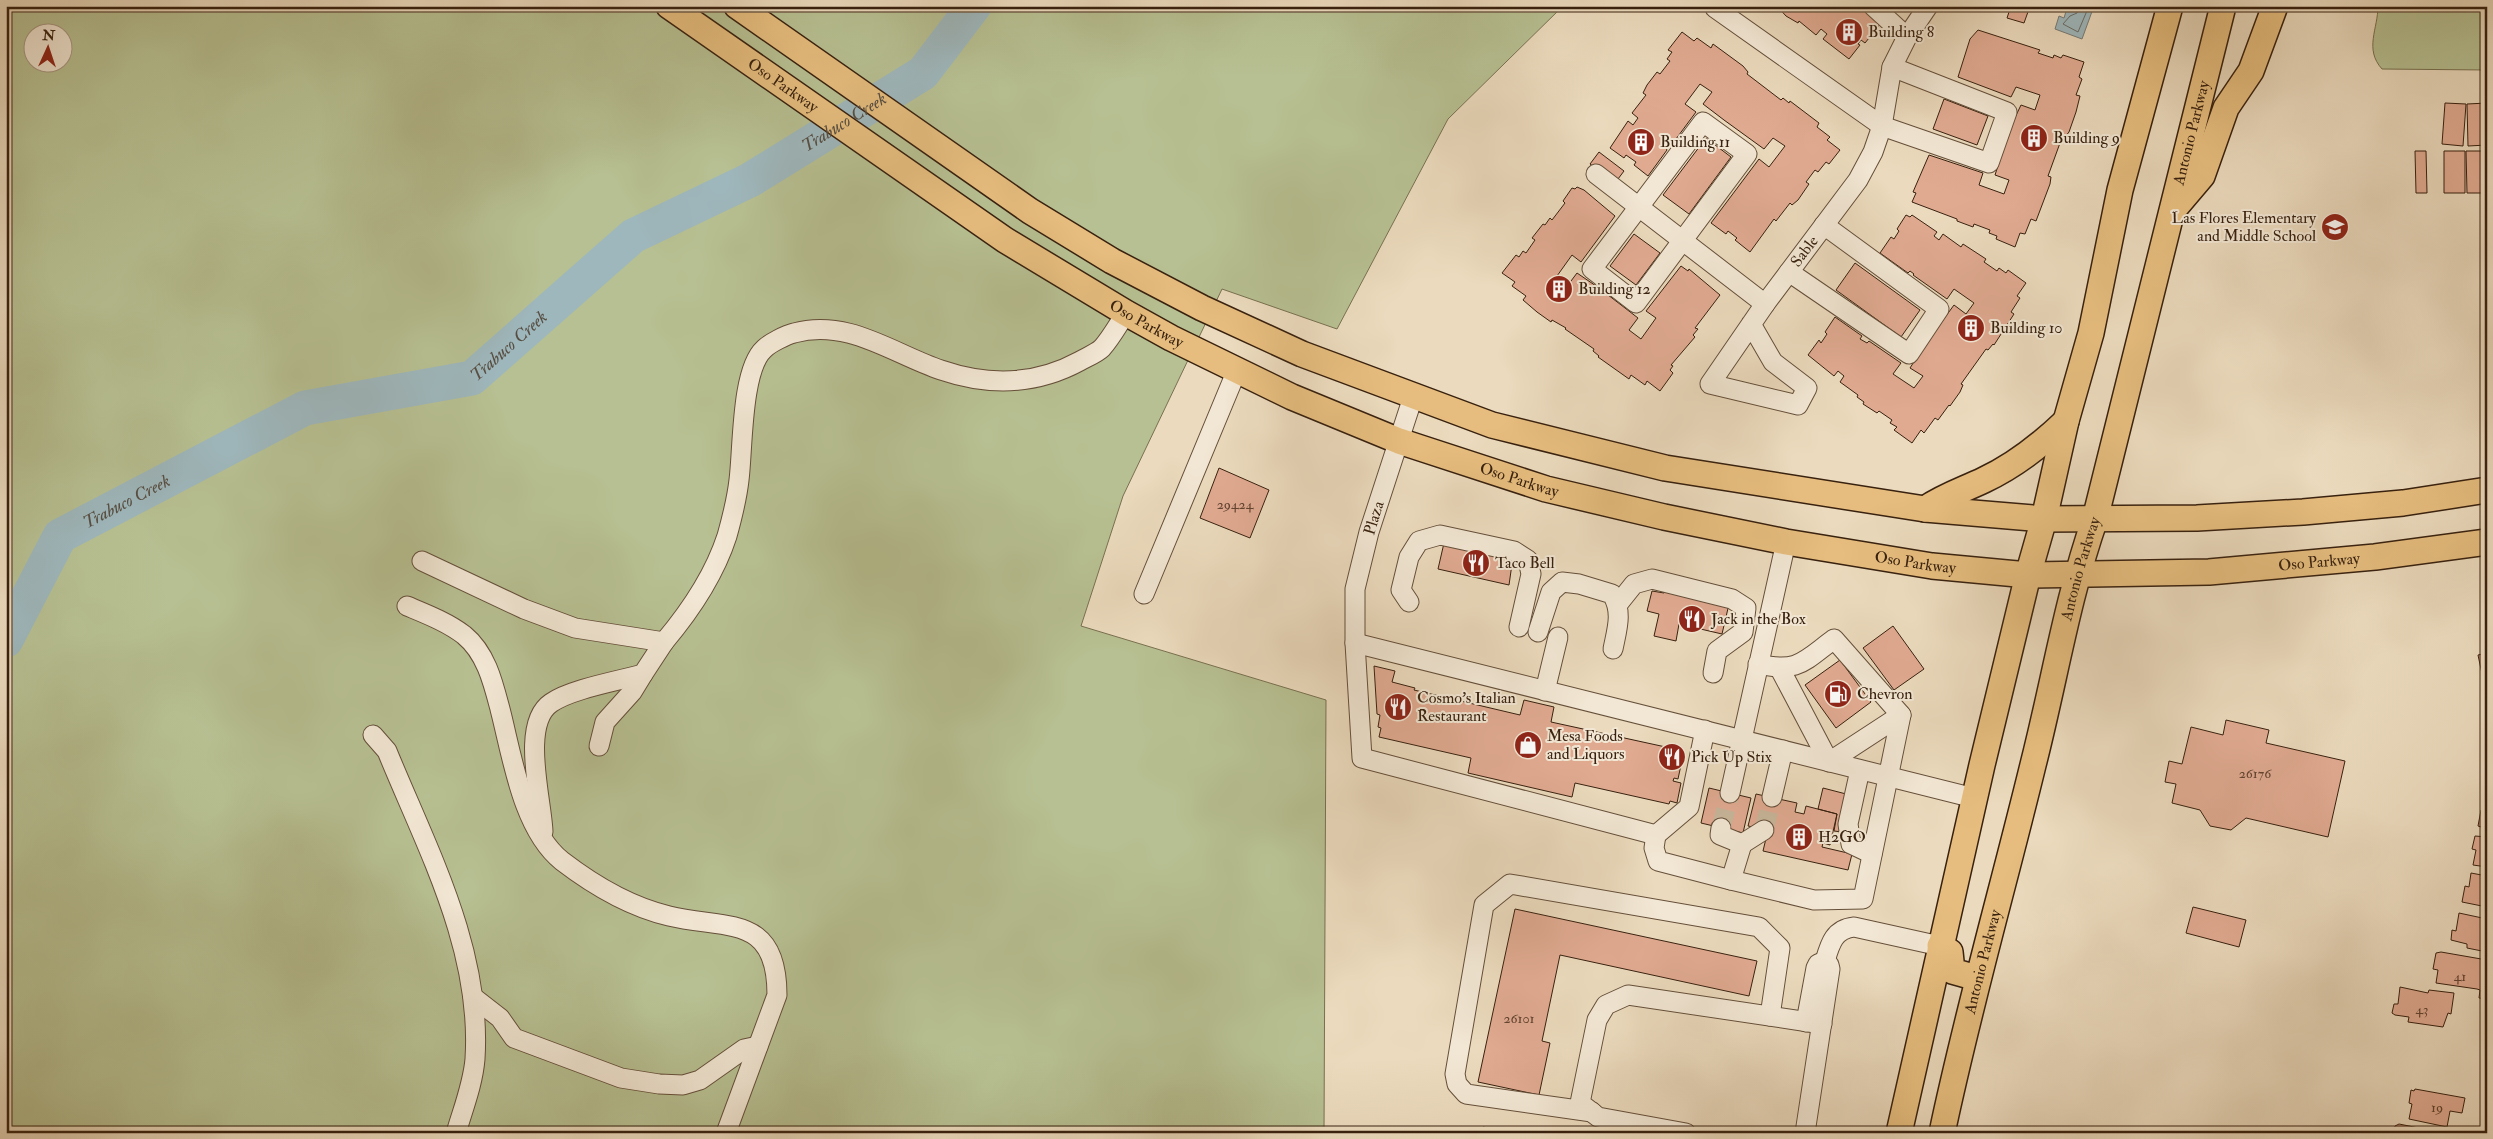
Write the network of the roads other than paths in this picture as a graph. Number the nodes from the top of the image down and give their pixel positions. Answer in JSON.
{"nodes":[{"id":1,"x":669,"y":6,"type":"edge"},
{"id":2,"x":737,"y":6,"type":"edge"},
{"id":3,"x":1873,"y":6,"type":"edge"},
{"id":4,"x":1928,"y":6,"type":"edge"},
{"id":5,"x":2170,"y":6,"type":"edge"},
{"id":6,"x":2223,"y":6,"type":"edge"},
{"id":7,"x":2275,"y":6,"type":"edge"},
{"id":8,"x":1715,"y":8,"type":"dead end"},
{"id":9,"x":1907,"y":36,"type":"junction"},
{"id":10,"x":1892,"y":67,"type":"junction"},
{"id":11,"x":1882,"y":126,"type":"junction"},
{"id":12,"x":1596,"y":174,"type":"dead end"},
{"id":13,"x":1640,"y":207,"type":"junction"},
{"id":14,"x":2171,"y":212,"type":"junction"},
{"id":15,"x":1824,"y":225,"type":"junction"},
{"id":16,"x":1683,"y":241,"type":"junction"},
{"id":17,"x":1789,"y":272,"type":"junction"},
{"id":18,"x":1765,"y":304,"type":"junction"},
{"id":19,"x":1126,"y":314,"type":"junction"},
{"id":20,"x":1751,"y":324,"type":"junction"},
{"id":21,"x":1237,"y":370,"type":"junction"},
{"id":22,"x":1413,"y":396,"type":"junction"},
{"id":23,"x":2066,"y":421,"type":"junction"},
{"id":24,"x":1399,"y":441,"type":"junction"},
{"id":25,"x":2487,"y":490,"type":"edge"},
{"id":26,"x":1925,"y":509,"type":"junction"},
{"id":27,"x":2044,"y":519,"type":"junction"},
{"id":28,"x":2095,"y":519,"type":"junction"},
{"id":29,"x":1786,"y":542,"type":"junction"},
{"id":30,"x":2487,"y":542,"type":"edge"},
{"id":31,"x":422,"y":561,"type":"dead end"},
{"id":32,"x":2028,"y":575,"type":"junction"},
{"id":33,"x":2076,"y":576,"type":"junction"},
{"id":34,"x":1144,"y":594,"type":"dead end"},
{"id":35,"x":1409,"y":602,"type":"dead end"},
{"id":36,"x":1618,"y":604,"type":"junction"},
{"id":37,"x":407,"y":606,"type":"dead end"},
{"id":38,"x":1519,"y":627,"type":"dead end"},
{"id":39,"x":1538,"y":632,"type":"dead end"},
{"id":40,"x":1558,"y":637,"type":"dead end"},
{"id":41,"x":664,"y":642,"type":"junction"},
{"id":42,"x":1355,"y":643,"type":"junction"},
{"id":43,"x":1613,"y":650,"type":"dead end"},
{"id":44,"x":1758,"y":664,"type":"junction"},
{"id":45,"x":1780,"y":669,"type":"junction"},
{"id":46,"x":1713,"y":673,"type":"dead end"},
{"id":47,"x":642,"y":674,"type":"junction"},
{"id":48,"x":1545,"y":690,"type":"junction"},
{"id":49,"x":1901,"y":715,"type":"junction"},
{"id":50,"x":1705,"y":730,"type":"junction"},
{"id":51,"x":373,"y":735,"type":"dead end"},
{"id":52,"x":1741,"y":739,"type":"junction"},
{"id":53,"x":599,"y":746,"type":"dead end"},
{"id":54,"x":1783,"y":750,"type":"junction"},
{"id":55,"x":1829,"y":762,"type":"junction"},
{"id":56,"x":1860,"y":770,"type":"junction"},
{"id":57,"x":1887,"y":776,"type":"junction"},
{"id":58,"x":1730,"y":793,"type":"tunnel mouth"},
{"id":59,"x":1772,"y":797,"type":"tunnel mouth"},
{"id":60,"x":1974,"y":798,"type":"junction"},
{"id":61,"x":1721,"y":828,"type":"dead end"},
{"id":62,"x":1764,"y":830,"type":"tunnel mouth"},
{"id":63,"x":1656,"y":835,"type":"junction"},
{"id":64,"x":544,"y":841,"type":"junction"},
{"id":65,"x":1742,"y":844,"type":"junction"},
{"id":66,"x":1872,"y":854,"type":"junction"},
{"id":67,"x":1731,"y":880,"type":"junction"},
{"id":68,"x":1940,"y":946,"type":"junction"},
{"id":69,"x":1977,"y":978,"type":"junction"},
{"id":70,"x":473,"y":997,"type":"junction"},
{"id":71,"x":1770,"y":1016,"type":"junction"},
{"id":72,"x":1814,"y":1023,"type":"junction"},
{"id":73,"x":758,"y":1046,"type":"junction"},
{"id":74,"x":1592,"y":1112,"type":"junction"},
{"id":75,"x":456,"y":1133,"type":"edge"},
{"id":76,"x":726,"y":1133,"type":"edge"},
{"id":77,"x":1686,"y":1133,"type":"edge"},
{"id":78,"x":1805,"y":1133,"type":"edge"},
{"id":79,"x":1899,"y":1133,"type":"edge"},
{"id":80,"x":1942,"y":1133,"type":"edge"}],
"edges":[{"from":1,"to":19,"type":"main road","name":"Oso Parkway"},
{"from":2,"to":22,"type":"main road"},
{"from":3,"to":9,"type":"street"},
{"from":4,"to":9,"type":"street","name":"Sable"},
{"from":5,"to":23,"type":"main road"},
{"from":6,"to":14,"type":"main road","name":"Antonio Parkway"},
{"from":7,"to":14,"type":"main road"},
{"from":8,"to":11,"type":"street"},
{"from":9,"to":10,"type":"street","name":"Sable"},
{"from":10,"to":11,"type":"street","name":"Sable"},
{"from":10,"to":11,"type":"street"},
{"from":11,"to":15,"type":"street","name":"Sable"},
{"from":12,"to":13,"type":"street"},
{"from":13,"to":16,"type":"street"},
{"from":13,"to":16,"type":"street"},
{"from":13,"to":16,"type":"street"},
{"from":14,"to":28,"type":"main road","name":"Antonio Parkway"},
{"from":15,"to":17,"type":"street","name":"Sable"},
{"from":15,"to":17,"type":"street"},
{"from":16,"to":18,"type":"street"},
{"from":17,"to":18,"type":"street","name":"Sable"},
{"from":18,"to":20,"type":"street","name":"Sable"},
{"from":19,"to":21,"type":"main road","name":"Oso Parkway"},
{"from":19,"to":41,"type":"street"},
{"from":20,"to":20,"type":"street","name":"Sable"},
{"from":21,"to":24,"type":"main road","name":"Oso Parkway"},
{"from":21,"to":34,"type":"street"},
{"from":22,"to":24,"type":"street","name":"Plaza"},
{"from":22,"to":26,"type":"main road"},
{"from":23,"to":26,"type":"main road"},
{"from":23,"to":27,"type":"main road"},
{"from":24,"to":29,"type":"main road","name":"Oso Parkway"},
{"from":24,"to":42,"type":"street","name":"Plaza"},
{"from":25,"to":28,"type":"main road"},
{"from":26,"to":27,"type":"main road"},
{"from":27,"to":28,"type":"main road"},
{"from":27,"to":32,"type":"main road"},
{"from":28,"to":33,"type":"main road","name":"Antonio Parkway"},
{"from":29,"to":32,"type":"main road","name":"Oso Parkway"},
{"from":29,"to":44,"type":"street"},
{"from":30,"to":33,"type":"main road","name":"Oso Parkway"},
{"from":31,"to":41,"type":"street"},
{"from":32,"to":33,"type":"main road","name":"Oso Parkway"},
{"from":32,"to":60,"type":"main road"},
{"from":33,"to":69,"type":"main road","name":"Antonio Parkway"},
{"from":35,"to":38,"type":"street"},
{"from":36,"to":39,"type":"street"},
{"from":36,"to":43,"type":"street"},
{"from":36,"to":46,"type":"street"},
{"from":37,"to":64,"type":"street"},
{"from":40,"to":48,"type":"street"},
{"from":41,"to":47,"type":"street"},
{"from":42,"to":48,"type":"street"},
{"from":42,"to":63,"type":"street","name":"Plaza"},
{"from":44,"to":45,"type":"street"},
{"from":44,"to":52,"type":"street"},
{"from":45,"to":49,"type":"street"},
{"from":45,"to":55,"type":"street"},
{"from":47,"to":53,"type":"street"},
{"from":47,"to":64,"type":"street"},
{"from":48,"to":50,"type":"street"},
{"from":49,"to":55,"type":"street"},
{"from":49,"to":57,"type":"street"},
{"from":50,"to":52,"type":"street"},
{"from":50,"to":63,"type":"street"},
{"from":51,"to":70,"type":"street"},
{"from":52,"to":54,"type":"street"},
{"from":52,"to":58,"type":"street"},
{"from":54,"to":55,"type":"street"},
{"from":54,"to":59,"type":"street"},
{"from":55,"to":56,"type":"street"},
{"from":56,"to":57,"type":"street"},
{"from":56,"to":66,"type":"street"},
{"from":57,"to":60,"type":"street"},
{"from":57,"to":66,"type":"street"},
{"from":60,"to":68,"type":"main road"},
{"from":61,"to":65,"type":"street"},
{"from":62,"to":65,"type":"street"},
{"from":63,"to":67,"type":"street"},
{"from":64,"to":73,"type":"street"},
{"from":65,"to":67,"type":"street"},
{"from":66,"to":67,"type":"street"},
{"from":68,"to":69,"type":"main road"},
{"from":68,"to":72,"type":"street"},
{"from":68,"to":79,"type":"main road"},
{"from":69,"to":80,"type":"main road","name":"Antonio Parkway"},
{"from":70,"to":73,"type":"street"},
{"from":70,"to":75,"type":"street"},
{"from":71,"to":72,"type":"street"},
{"from":71,"to":74,"type":"street"},
{"from":71,"to":74,"type":"street"},
{"from":72,"to":78,"type":"street"},
{"from":73,"to":76,"type":"street"},
{"from":74,"to":77,"type":"street"}]}
